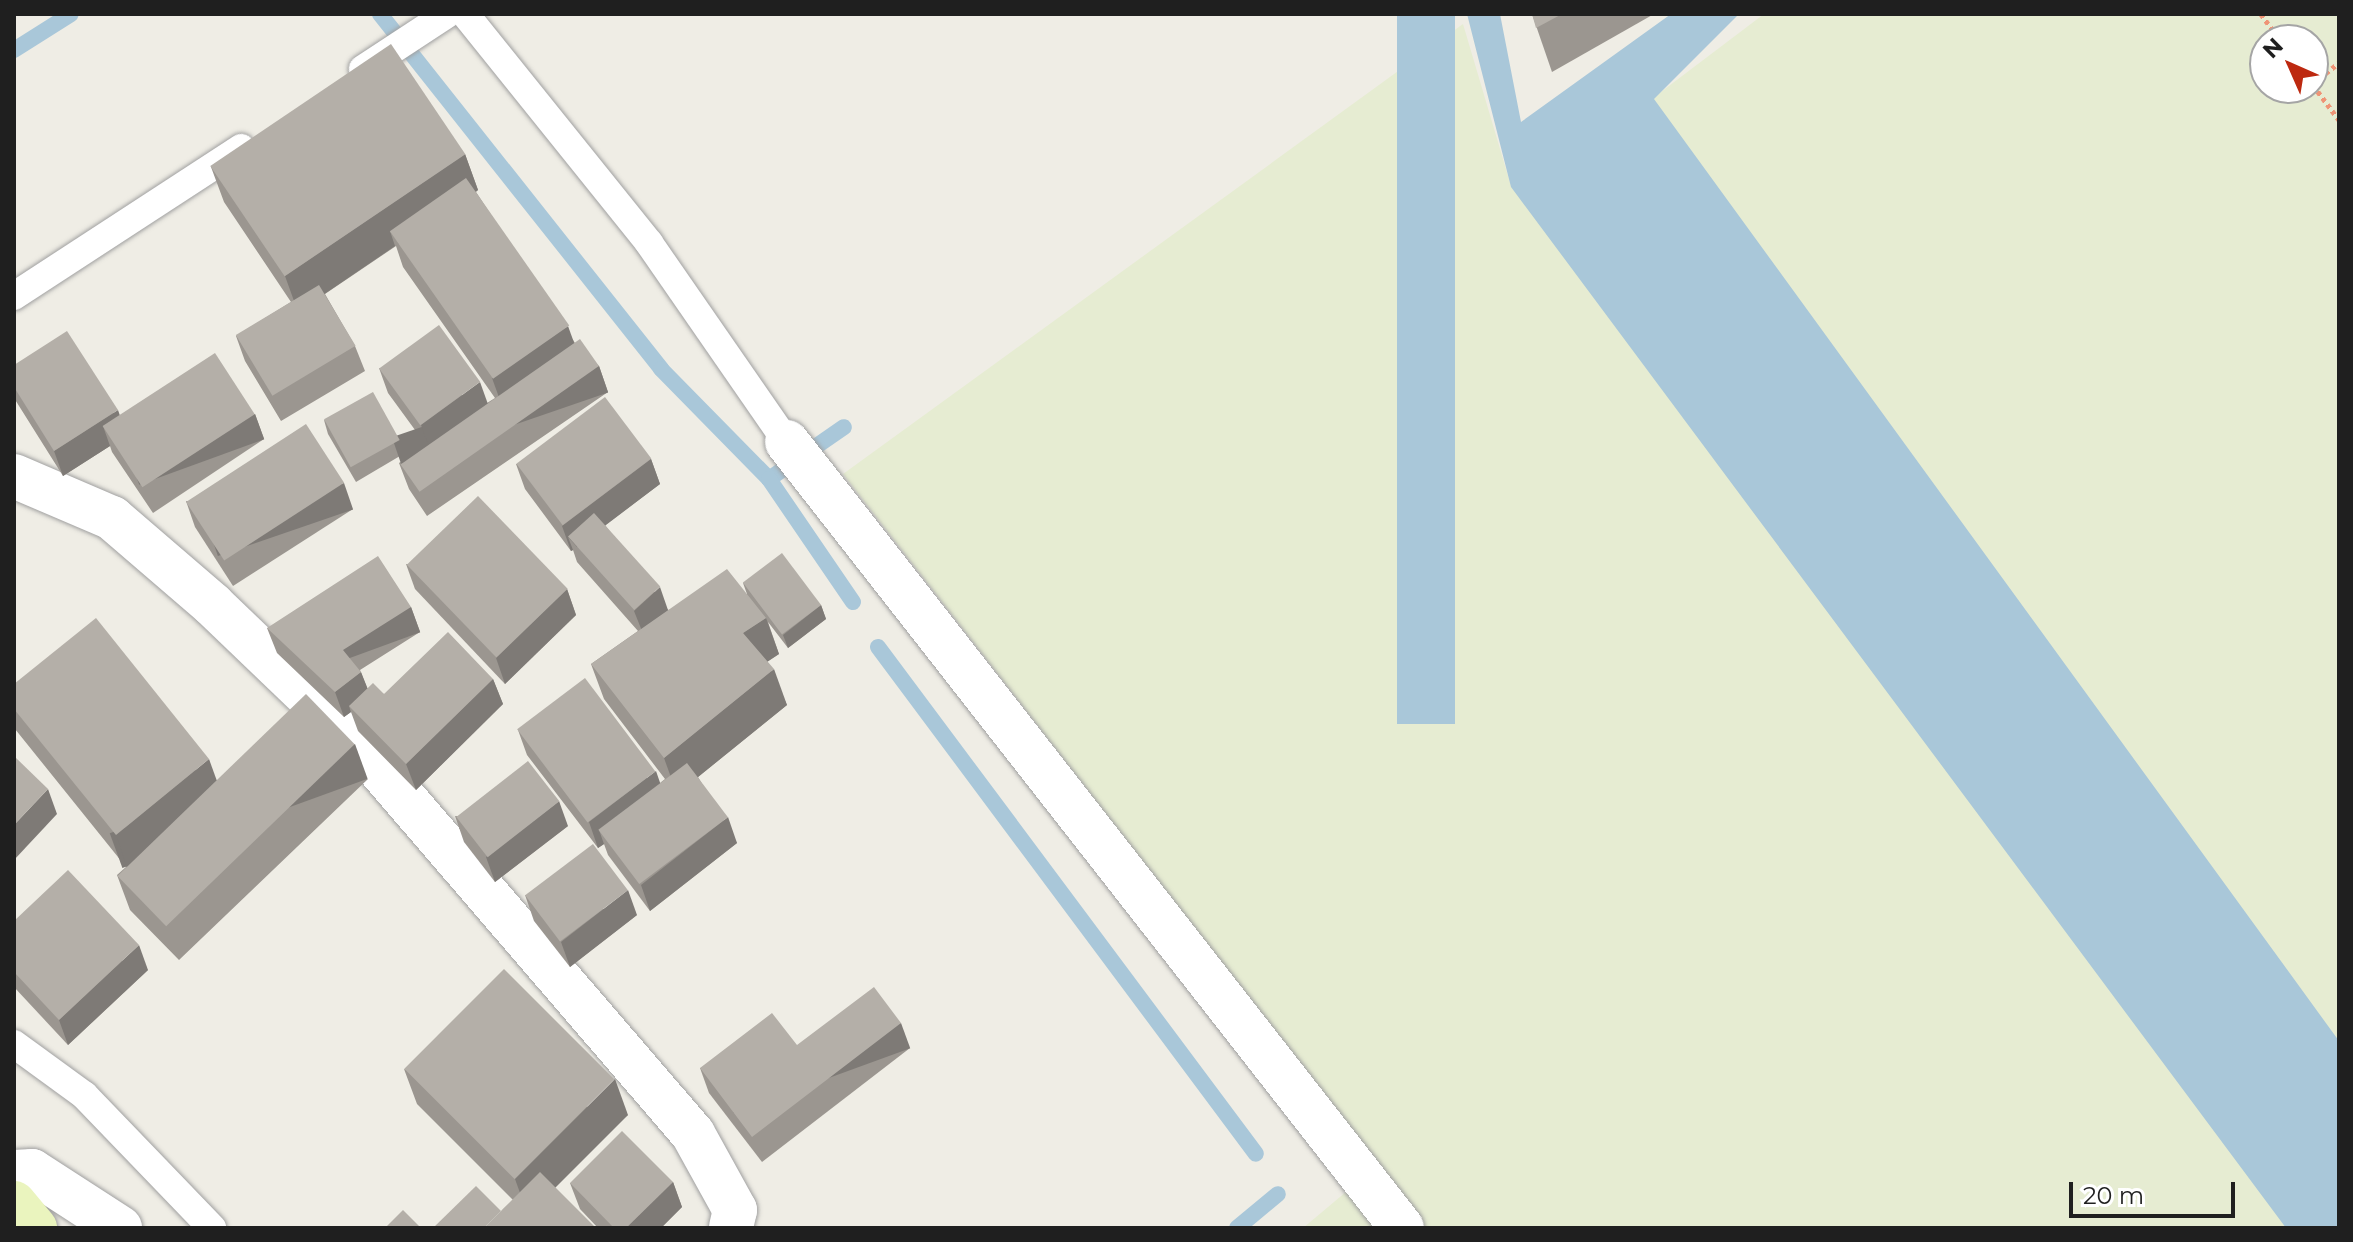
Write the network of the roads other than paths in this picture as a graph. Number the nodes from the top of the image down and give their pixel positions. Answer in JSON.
{"nodes":[{"id":1,"x":447,"y":14,"type":"edge"},
{"id":2,"x":465,"y":14,"type":"edge"},
{"id":3,"x":342,"y":82,"type":"edge"},
{"id":4,"x":263,"y":134,"type":"edge"},
{"id":5,"x":14,"y":296,"type":"edge"},
{"id":6,"x":787,"y":442,"type":"joint"},
{"id":7,"x":14,"y":476,"type":"edge"},
{"id":8,"x":14,"y":1044,"type":"edge"},
{"id":9,"x":14,"y":1172,"type":"edge"},
{"id":10,"x":14,"y":1203,"type":"edge"},
{"id":11,"x":35,"y":1228,"type":"edge"},
{"id":12,"x":120,"y":1228,"type":"edge"},
{"id":13,"x":212,"y":1228,"type":"edge"},
{"id":14,"x":731,"y":1228,"type":"edge"},
{"id":15,"x":1402,"y":1228,"type":"edge"}],
"edges":[{"from":1,"to":3,"type":"lane"},
{"from":2,"to":6,"type":"lane"},
{"from":4,"to":5,"type":"lane"},
{"from":6,"to":15,"type":"street"},
{"from":7,"to":14,"type":"street"},
{"from":8,"to":13,"type":"lane"},
{"from":9,"to":12,"type":"street"},
{"from":10,"to":11,"type":"main road"}]}
